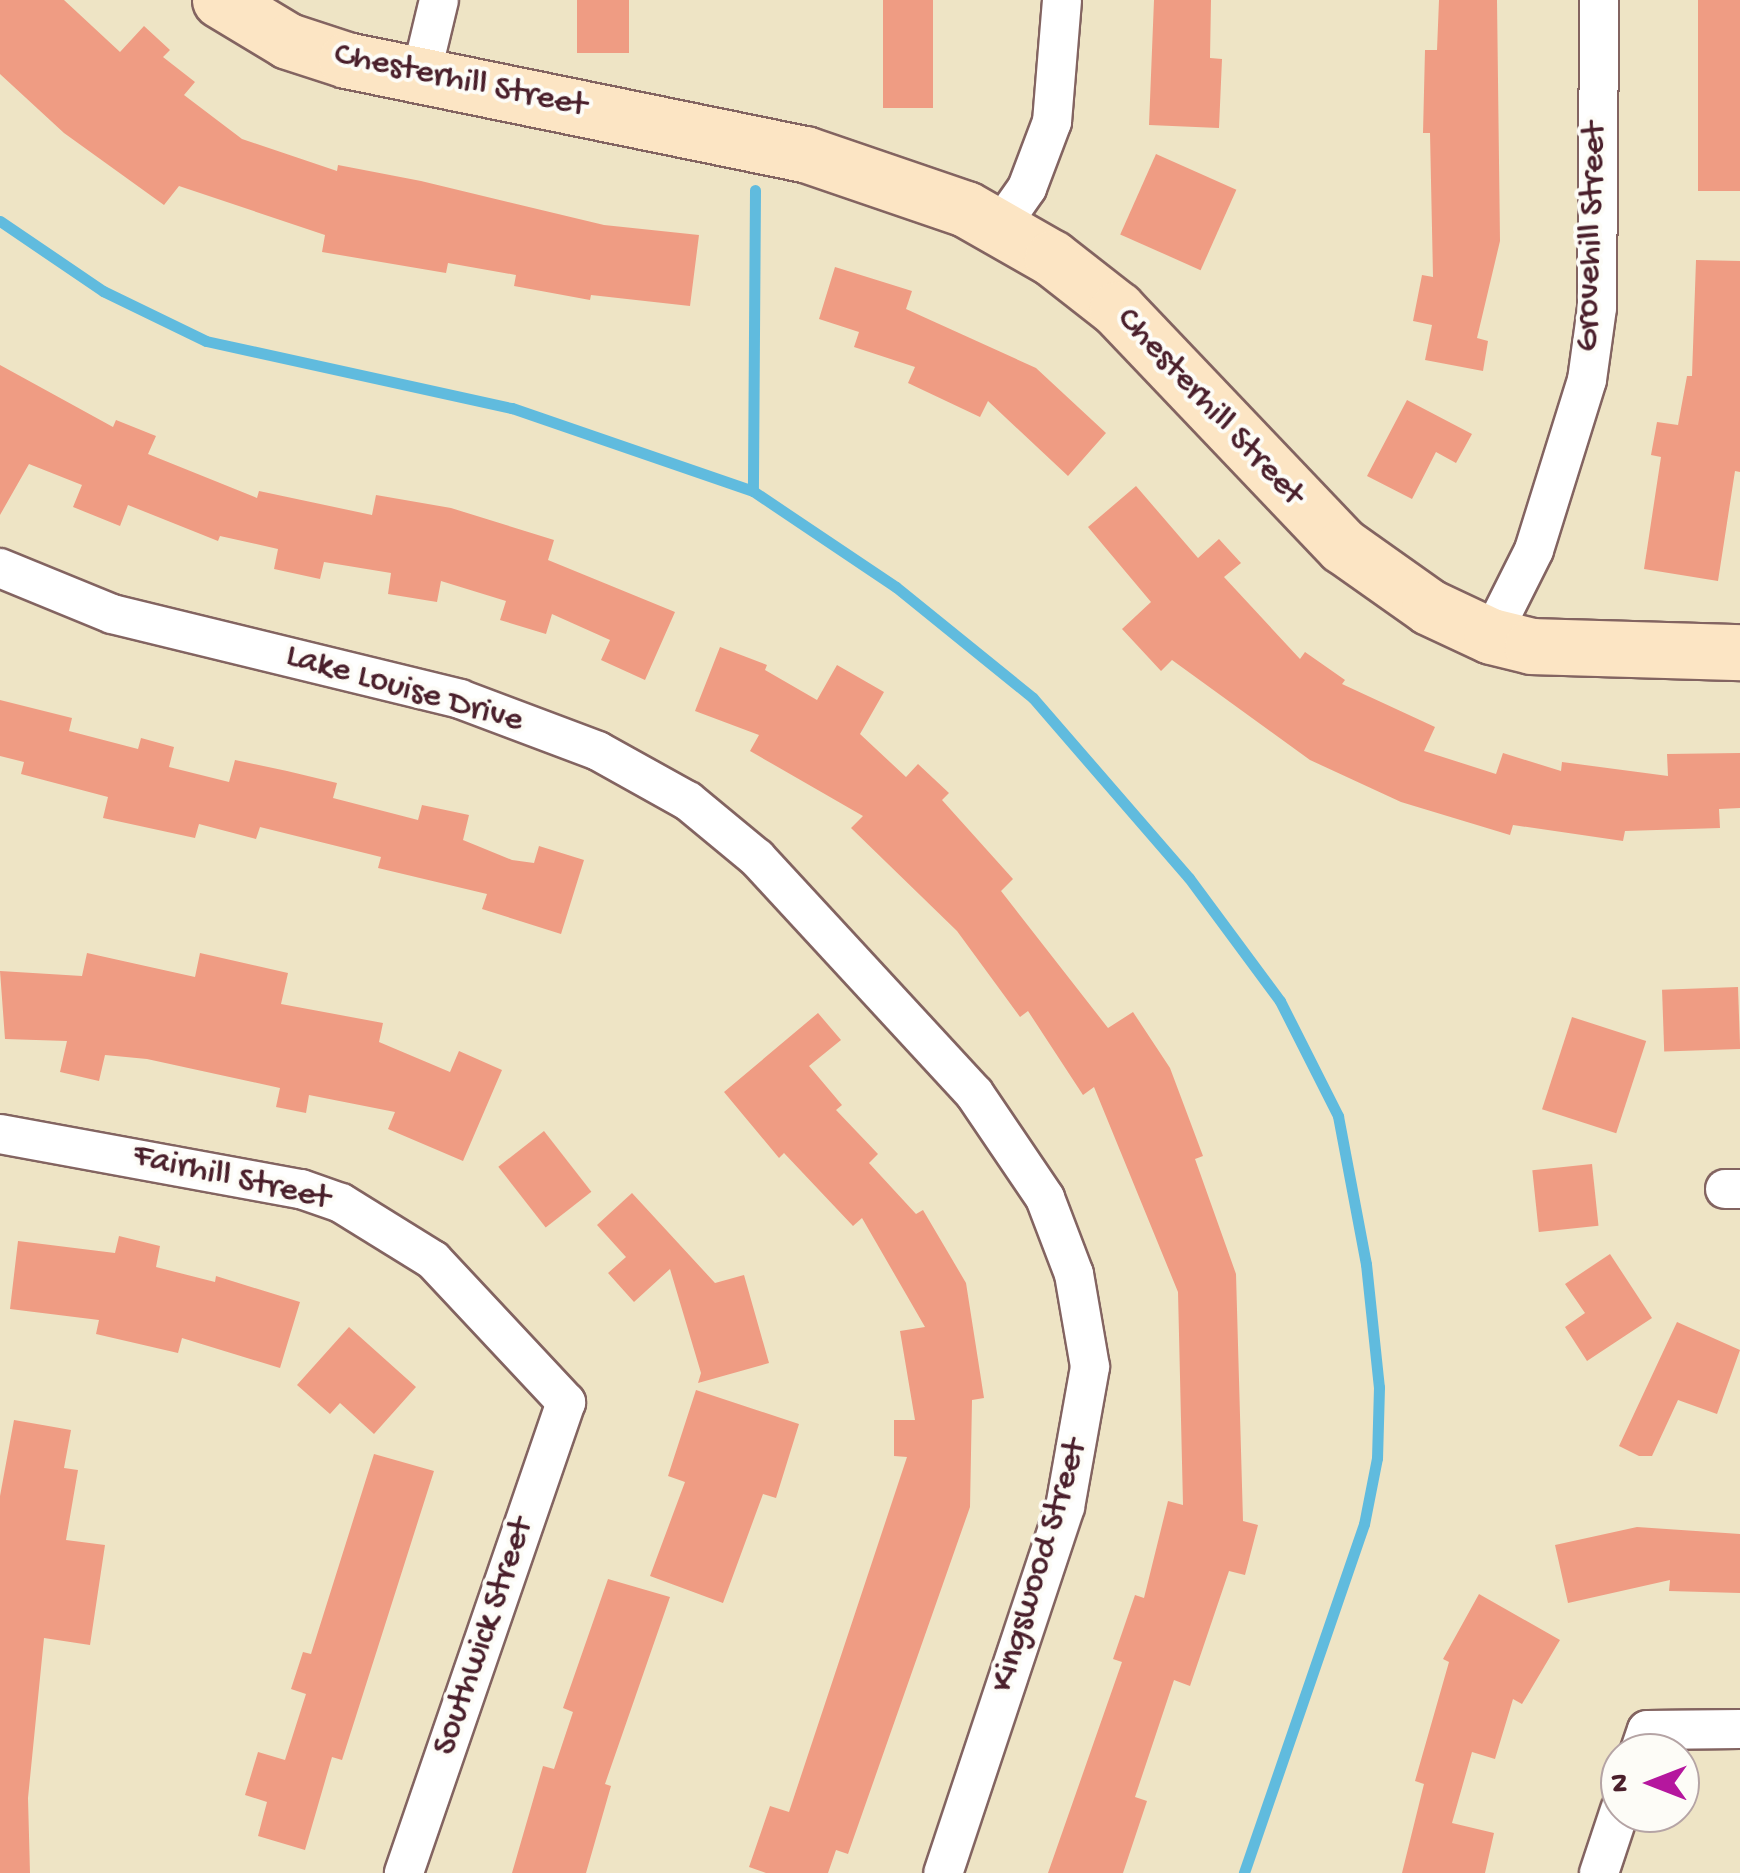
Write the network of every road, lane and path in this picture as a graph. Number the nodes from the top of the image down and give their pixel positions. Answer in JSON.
{"nodes":[{"id":1,"x":220,"y":0,"type":"edge"},
{"id":2,"x":439,"y":0,"type":"edge"},
{"id":3,"x":1062,"y":0,"type":"edge"},
{"id":4,"x":1599,"y":0,"type":"edge"},
{"id":5,"x":421,"y":76,"type":"junction"},
{"id":6,"x":999,"y":228,"type":"junction"},
{"id":7,"x":0,"y":568,"type":"edge"},
{"id":8,"x":1491,"y":636,"type":"junction"},
{"id":9,"x":1740,"y":652,"type":"edge"},
{"id":10,"x":0,"y":1134,"type":"edge"},
{"id":11,"x":1045,"y":1198,"type":"joint"},
{"id":12,"x":566,"y":1402,"type":"joint"},
{"id":13,"x":1740,"y":1729,"type":"edge"},
{"id":14,"x":1700,"y":1734,"type":"edge"},
{"id":15,"x":1612,"y":1833,"type":"edge"},
{"id":16,"x":404,"y":1873,"type":"edge"},
{"id":17,"x":942,"y":1873,"type":"edge"},
{"id":18,"x":1598,"y":1873,"type":"edge"}],
"edges":[{"from":1,"to":5,"type":"street","name":"Chesterhill Street"},
{"from":2,"to":5,"type":"street"},
{"from":3,"to":6,"type":"street"},
{"from":4,"to":8,"type":"street","name":"Grovehill Street"},
{"from":5,"to":6,"type":"street","name":"Chesterhill Street"},
{"from":6,"to":8,"type":"street","name":"Chesterhill Street"},
{"from":7,"to":11,"type":"street","name":"Lake Louise Drive"},
{"from":8,"to":9,"type":"street","name":"Chesterhill Street"},
{"from":10,"to":12,"type":"street","name":"Fairhill Street"},
{"from":11,"to":17,"type":"street","name":"Kingswood Street"},
{"from":12,"to":16,"type":"street","name":"Southwick Street"},
{"from":13,"to":14,"type":"street"},
{"from":15,"to":18,"type":"street"}]}
